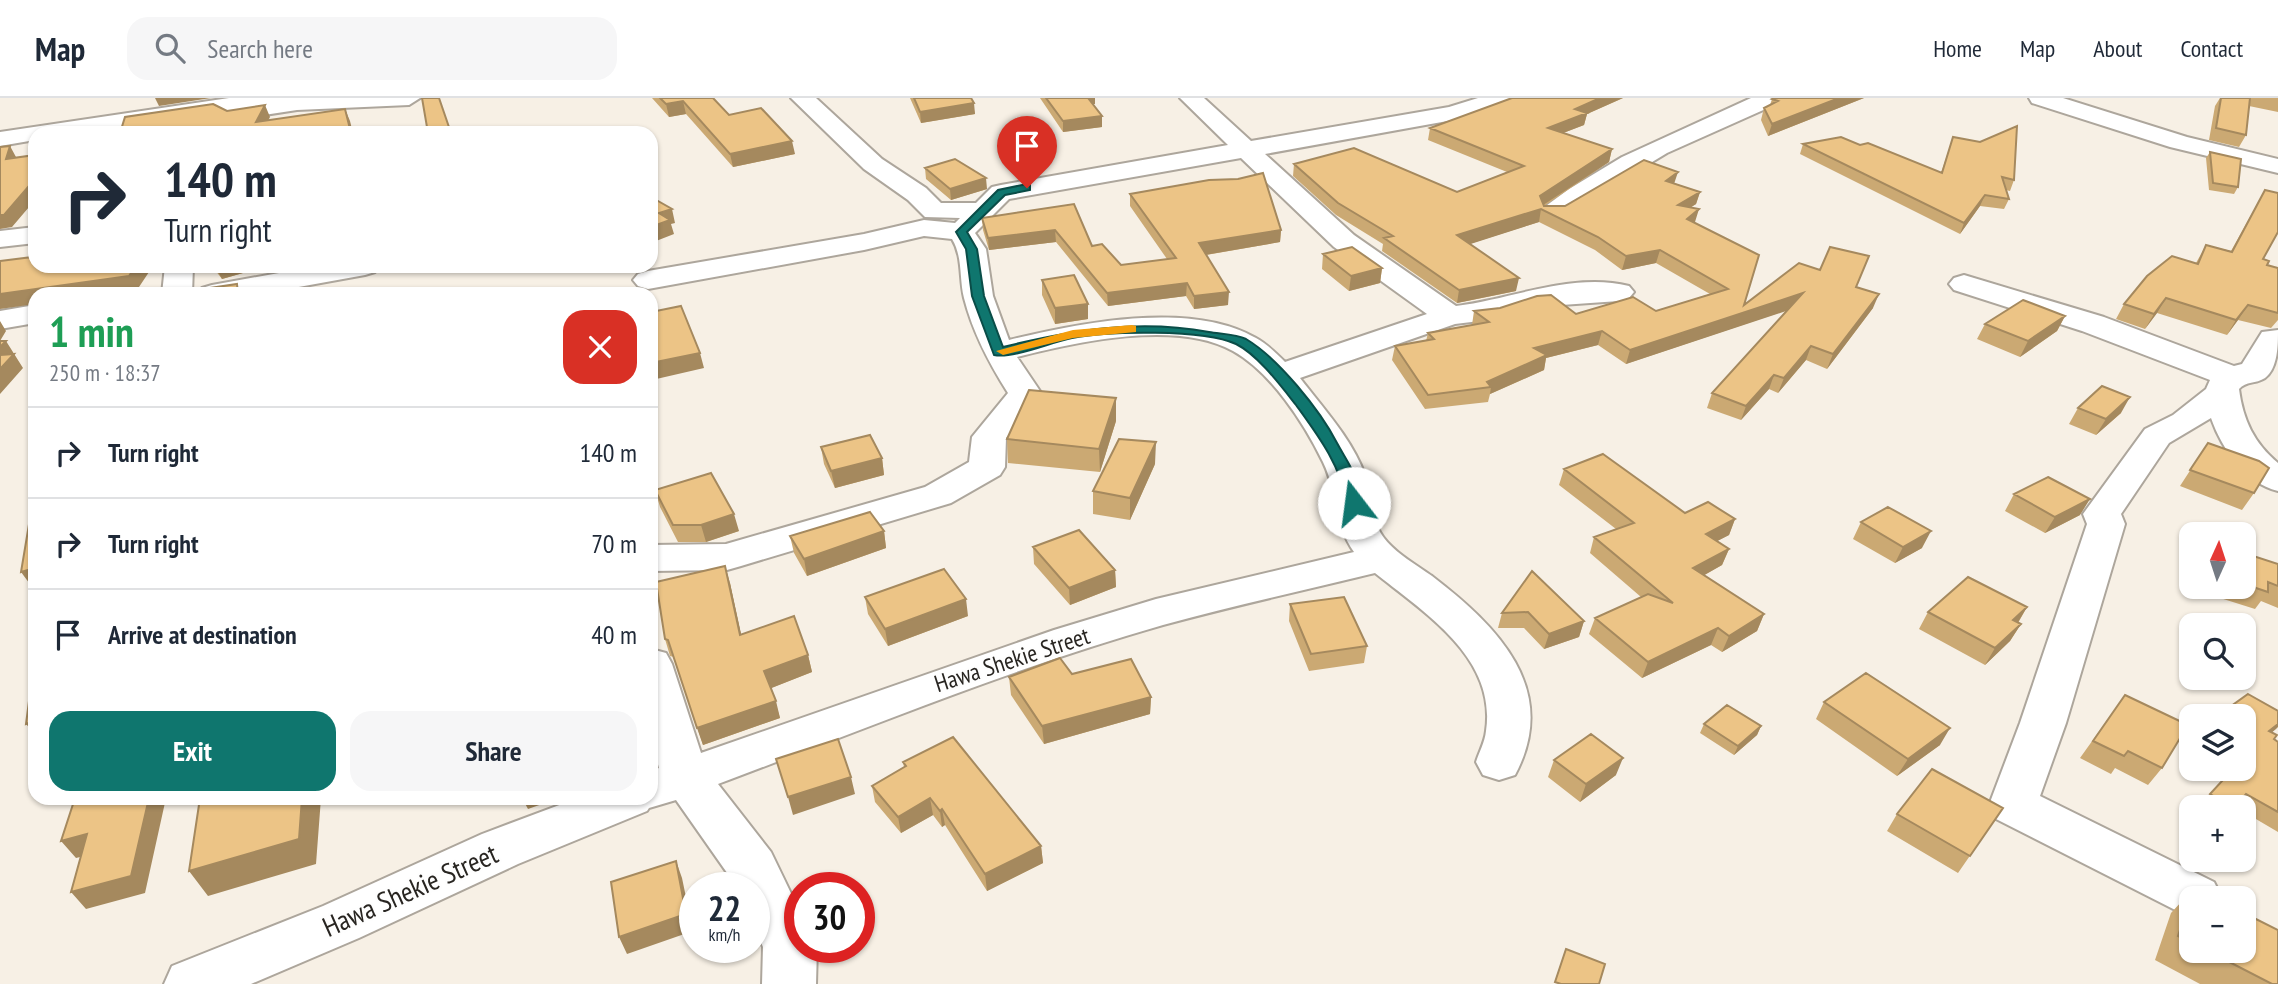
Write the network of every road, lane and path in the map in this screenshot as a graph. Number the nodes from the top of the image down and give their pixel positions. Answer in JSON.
{"nodes":[{"id":1,"x":275,"y":98,"type":"edge"},
{"id":2,"x":409,"y":98,"type":"edge"},
{"id":3,"x":802,"y":98,"type":"edge"},
{"id":4,"x":1191,"y":98,"type":"edge"},
{"id":5,"x":1501,"y":98,"type":"edge"},
{"id":6,"x":1771,"y":98,"type":"edge"},
{"id":7,"x":2040,"y":98,"type":"edge"},
{"id":8,"x":224,"y":117,"type":"edge"},
{"id":9,"x":118,"y":126,"type":"edge"},
{"id":10,"x":28,"y":134,"type":"edge"},
{"id":11,"x":0,"y":139,"type":"edge"},
{"id":12,"x":1247,"y":149,"type":"junction"},
{"id":13,"x":2278,"y":166,"type":"edge"},
{"id":14,"x":1552,"y":211,"type":"edge"},
{"id":15,"x":929,"y":220,"type":"junction"},
{"id":16,"x":971,"y":221,"type":"junction"},
{"id":17,"x":28,"y":236,"type":"edge"},
{"id":18,"x":0,"y":239,"type":"edge"},
{"id":19,"x":327,"y":273,"type":"edge"},
{"id":20,"x":626,"y":273,"type":"edge"},
{"id":21,"x":1964,"y":284,"type":"dead end"},
{"id":22,"x":250,"y":287,"type":"edge"},
{"id":23,"x":645,"y":287,"type":"edge"},
{"id":24,"x":1619,"y":292,"type":"dead end"},
{"id":25,"x":28,"y":315,"type":"edge"},
{"id":26,"x":1450,"y":316,"type":"junction"},
{"id":27,"x":0,"y":320,"type":"edge"},
{"id":28,"x":2278,"y":339,"type":"edge"},
{"id":29,"x":998,"y":352,"type":"junction"},
{"id":30,"x":1280,"y":374,"type":"junction"},
{"id":31,"x":2227,"y":385,"type":"junction"},
{"id":32,"x":2278,"y":480,"type":"edge"},
{"id":33,"x":658,"y":558,"type":"edge"},
{"id":34,"x":1382,"y":558,"type":"junction"},
{"id":35,"x":658,"y":713,"type":"edge"},
{"id":36,"x":1499,"y":762,"type":"dead end"},
{"id":37,"x":668,"y":783,"type":"edge"},
{"id":38,"x":612,"y":805,"type":"edge"},
{"id":39,"x":2179,"y":889,"type":"edge"},
{"id":40,"x":191,"y":984,"type":"edge"},
{"id":41,"x":789,"y":984,"type":"edge"}],
"edges":[{"from":1,"to":8,"type":"main road"},
{"from":2,"to":8,"type":"main road"},
{"from":3,"to":15,"type":"main road"},
{"from":4,"to":12,"type":"main road"},
{"from":5,"to":12,"type":"main road"},
{"from":6,"to":14,"type":"main road"},
{"from":7,"to":13,"type":"main road"},
{"from":8,"to":9,"type":"main road"},
{"from":10,"to":11,"type":"main road"},
{"from":12,"to":16,"type":"main road"},
{"from":12,"to":26,"type":"main road"},
{"from":15,"to":16,"type":"main road"},
{"from":15,"to":23,"type":"main road"},
{"from":16,"to":29,"type":"main road"},
{"from":17,"to":18,"type":"main road"},
{"from":19,"to":22,"type":"main road"},
{"from":20,"to":23,"type":"main road"},
{"from":21,"to":31,"type":"main road"},
{"from":24,"to":26,"type":"main road"},
{"from":25,"to":27,"type":"main road"},
{"from":26,"to":30,"type":"main road"},
{"from":28,"to":31,"type":"main road"},
{"from":29,"to":30,"type":"main road"},
{"from":29,"to":33,"type":"main road"},
{"from":30,"to":34,"type":"main road"},
{"from":31,"to":32,"type":"main road"},
{"from":31,"to":39,"type":"main road"},
{"from":34,"to":36,"type":"main road"},
{"from":34,"to":37,"type":"main road","name":"Hawa Shekie Street"},
{"from":35,"to":37,"type":"main road"},
{"from":37,"to":41,"type":"main road"},
{"from":38,"to":40,"type":"main road","name":"Hawa Shekie Street"}]}
